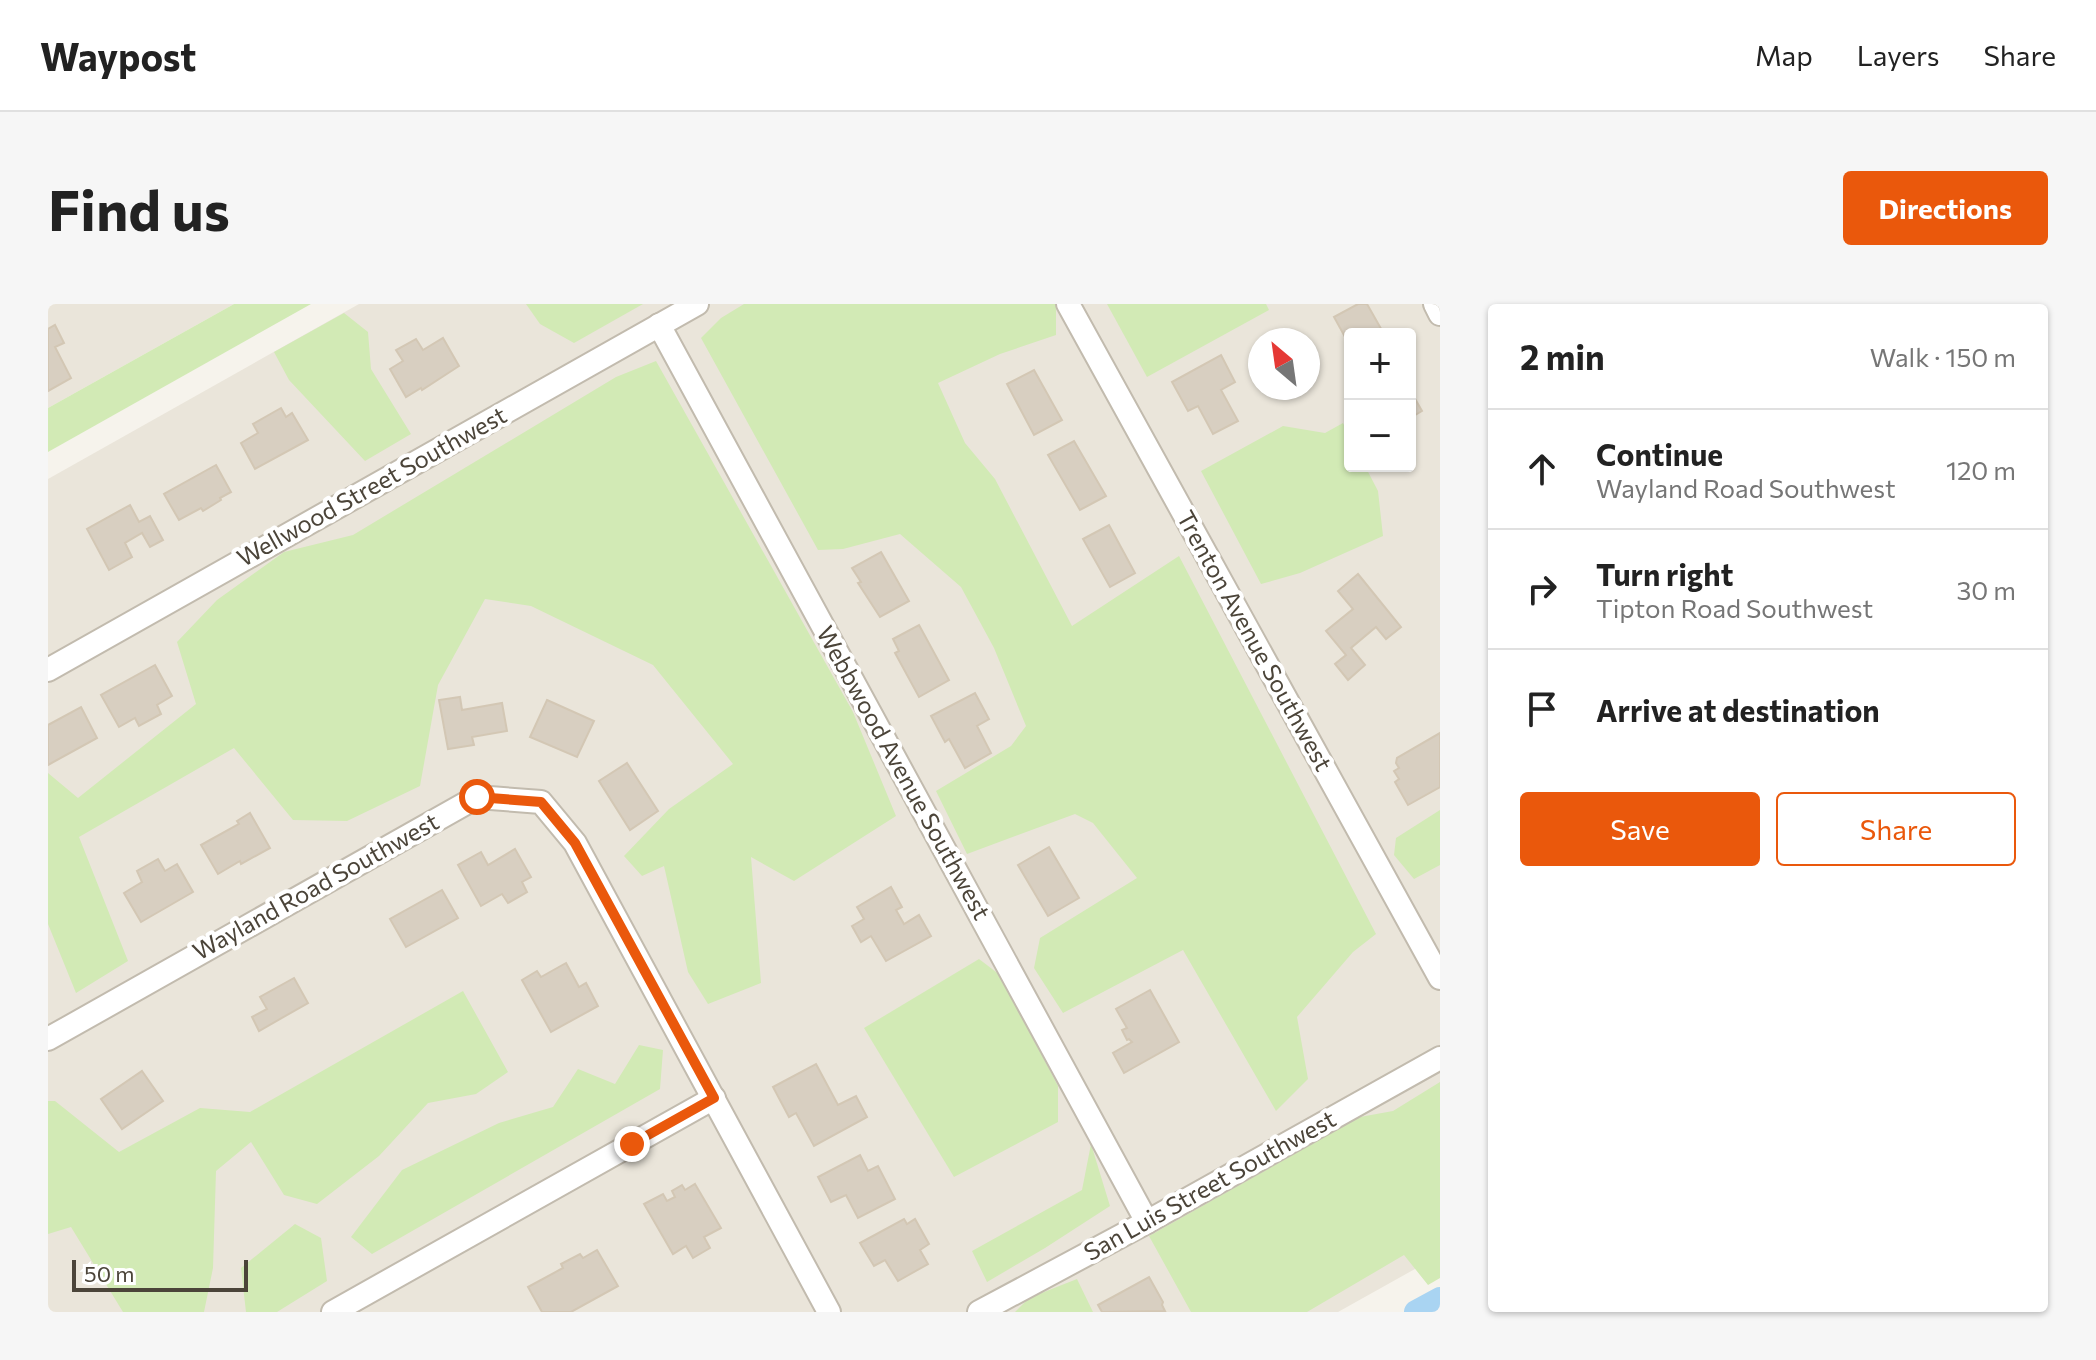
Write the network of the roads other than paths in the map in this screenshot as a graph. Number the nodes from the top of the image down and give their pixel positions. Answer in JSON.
{"nodes":[{"id":1,"x":697,"y":304,"type":"edge"},
{"id":2,"x":1068,"y":304,"type":"edge"},
{"id":3,"x":1435,"y":304,"type":"edge"},
{"id":4,"x":1440,"y":314,"type":"edge"},
{"id":5,"x":659,"y":325,"type":"junction"},
{"id":6,"x":48,"y":670,"type":"edge"},
{"id":7,"x":1440,"y":978,"type":"edge"},
{"id":8,"x":48,"y":1039,"type":"edge"},
{"id":9,"x":1440,"y":1058,"type":"edge"},
{"id":10,"x":714,"y":1098,"type":"junction"},
{"id":11,"x":1147,"y":1222,"type":"junction"},
{"id":12,"x":333,"y":1312,"type":"edge"},
{"id":13,"x":829,"y":1312,"type":"edge"},
{"id":14,"x":979,"y":1312,"type":"edge"}],
"edges":[{"from":1,"to":5,"type":"street","name":"Wellwood Street Southwest"},
{"from":2,"to":7,"type":"street","name":"Trenton Avenue Southwest"},
{"from":3,"to":4,"type":"street"},
{"from":5,"to":6,"type":"street","name":"Wellwood Street Southwest"},
{"from":5,"to":11,"type":"street","name":"Webbwood Avenue Southwest"},
{"from":8,"to":10,"type":"street","name":"Wayland Road Southwest"},
{"from":9,"to":11,"type":"street","name":"San Luis Street Southwest"},
{"from":10,"to":12,"type":"street"},
{"from":10,"to":13,"type":"street","name":"Wayland Road Southwest"},
{"from":11,"to":14,"type":"street","name":"San Luis Street Southwest"}]}
